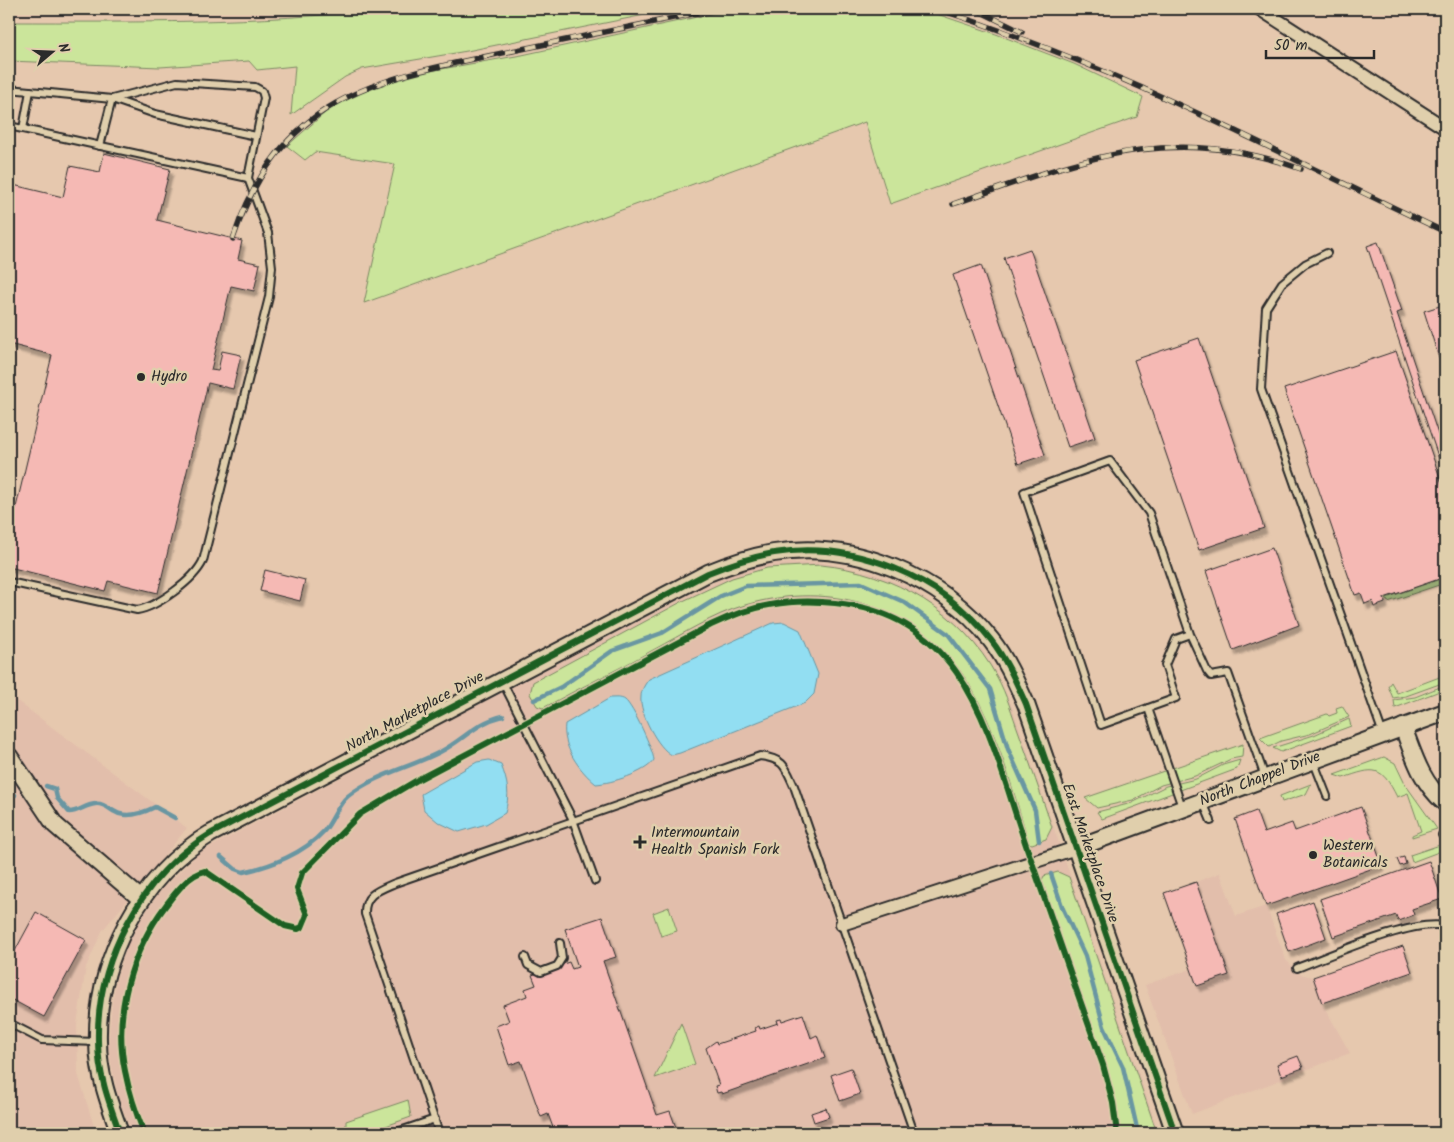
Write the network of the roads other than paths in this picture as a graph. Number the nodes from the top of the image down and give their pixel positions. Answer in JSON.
{"nodes":[{"id":1,"x":1260,"y":9,"type":"edge"},
{"id":2,"x":9,"y":89,"type":"edge"},
{"id":3,"x":30,"y":91,"type":"junction"},
{"id":4,"x":112,"y":99,"type":"junction"},
{"id":5,"x":9,"y":126,"type":"edge"},
{"id":6,"x":1445,"y":128,"type":"edge"},
{"id":7,"x":22,"y":129,"type":"junction"},
{"id":8,"x":256,"y":136,"type":"junction"},
{"id":9,"x":100,"y":146,"type":"junction"},
{"id":10,"x":248,"y":178,"type":"junction"},
{"id":11,"x":1327,"y":253,"type":"dead end"},
{"id":12,"x":9,"y":582,"type":"edge"},
{"id":13,"x":950,"y":599,"type":"joint"},
{"id":14,"x":1190,"y":634,"type":"junction"},
{"id":15,"x":502,"y":680,"type":"junction"},
{"id":16,"x":1148,"y":708,"type":"junction"},
{"id":17,"x":1444,"y":715,"type":"edge"},
{"id":18,"x":1403,"y":727,"type":"junction"},
{"id":19,"x":1383,"y":734,"type":"junction"},
{"id":20,"x":9,"y":756,"type":"edge"},
{"id":21,"x":1313,"y":759,"type":"junction"},
{"id":22,"x":1265,"y":777,"type":"junction"},
{"id":23,"x":1327,"y":796,"type":"dead end"},
{"id":24,"x":1203,"y":801,"type":"junction"},
{"id":25,"x":1445,"y":803,"type":"edge"},
{"id":26,"x":1182,"y":808,"type":"junction"},
{"id":27,"x":573,"y":820,"type":"junction"},
{"id":28,"x":1211,"y":821,"type":"dead end"},
{"id":29,"x":1076,"y":848,"type":"junction"},
{"id":30,"x":595,"y":881,"type":"dead end"},
{"id":31,"x":141,"y":898,"type":"junction"},
{"id":32,"x":842,"y":924,"type":"junction"},
{"id":33,"x":1445,"y":926,"type":"edge"},
{"id":34,"x":560,"y":944,"type":"dead end"},
{"id":35,"x":525,"y":957,"type":"dead end"},
{"id":36,"x":1297,"y":968,"type":"dead end"},
{"id":37,"x":9,"y":1023,"type":"edge"},
{"id":38,"x":98,"y":1042,"type":"junction"},
{"id":39,"x":435,"y":1119,"type":"junction"},
{"id":40,"x":120,"y":1133,"type":"edge"},
{"id":41,"x":394,"y":1133,"type":"edge"},
{"id":42,"x":439,"y":1133,"type":"edge"},
{"id":43,"x":914,"y":1133,"type":"edge"},
{"id":44,"x":1175,"y":1133,"type":"edge"}],
"edges":[{"from":1,"to":6,"type":"street"},
{"from":2,"to":3,"type":"lane"},
{"from":3,"to":4,"type":"lane"},
{"from":3,"to":7,"type":"lane"},
{"from":4,"to":8,"type":"lane"},
{"from":4,"to":8,"type":"lane"},
{"from":4,"to":9,"type":"lane"},
{"from":5,"to":7,"type":"lane"},
{"from":7,"to":9,"type":"lane"},
{"from":8,"to":10,"type":"lane"},
{"from":9,"to":10,"type":"lane"},
{"from":10,"to":12,"type":"lane"},
{"from":11,"to":19,"type":"lane"},
{"from":13,"to":15,"type":"street","name":"North Marketplace Drive"},
{"from":13,"to":29,"type":"street","name":"East Marketplace Drive"},
{"from":14,"to":16,"type":"lane"},
{"from":14,"to":16,"type":"lane"},
{"from":14,"to":22,"type":"lane"},
{"from":15,"to":27,"type":"lane"},
{"from":15,"to":31,"type":"street","name":"North Marketplace Drive"},
{"from":16,"to":26,"type":"lane"},
{"from":17,"to":18,"type":"street","name":"North Chappel Drive"},
{"from":18,"to":19,"type":"street","name":"North Chappel Drive"},
{"from":18,"to":25,"type":"street"},
{"from":19,"to":21,"type":"street","name":"North Chappel Drive"},
{"from":20,"to":31,"type":"street"},
{"from":21,"to":22,"type":"street","name":"North Chappel Drive"},
{"from":21,"to":23,"type":"lane"},
{"from":22,"to":24,"type":"street","name":"North Chappel Drive"},
{"from":24,"to":26,"type":"street","name":"North Chappel Drive"},
{"from":24,"to":28,"type":"lane"},
{"from":26,"to":29,"type":"street","name":"North Chappel Drive"},
{"from":27,"to":30,"type":"lane"},
{"from":27,"to":32,"type":"lane"},
{"from":27,"to":39,"type":"lane"},
{"from":29,"to":32,"type":"street"},
{"from":29,"to":44,"type":"street","name":"East Marketplace Drive"},
{"from":31,"to":38,"type":"street","name":"North Marketplace Drive"},
{"from":32,"to":43,"type":"lane"},
{"from":33,"to":36,"type":"lane"},
{"from":34,"to":35,"type":"lane"},
{"from":37,"to":38,"type":"lane"},
{"from":38,"to":40,"type":"street","name":"North Marketplace Drive"},
{"from":39,"to":41,"type":"lane"},
{"from":39,"to":42,"type":"lane"}]}
